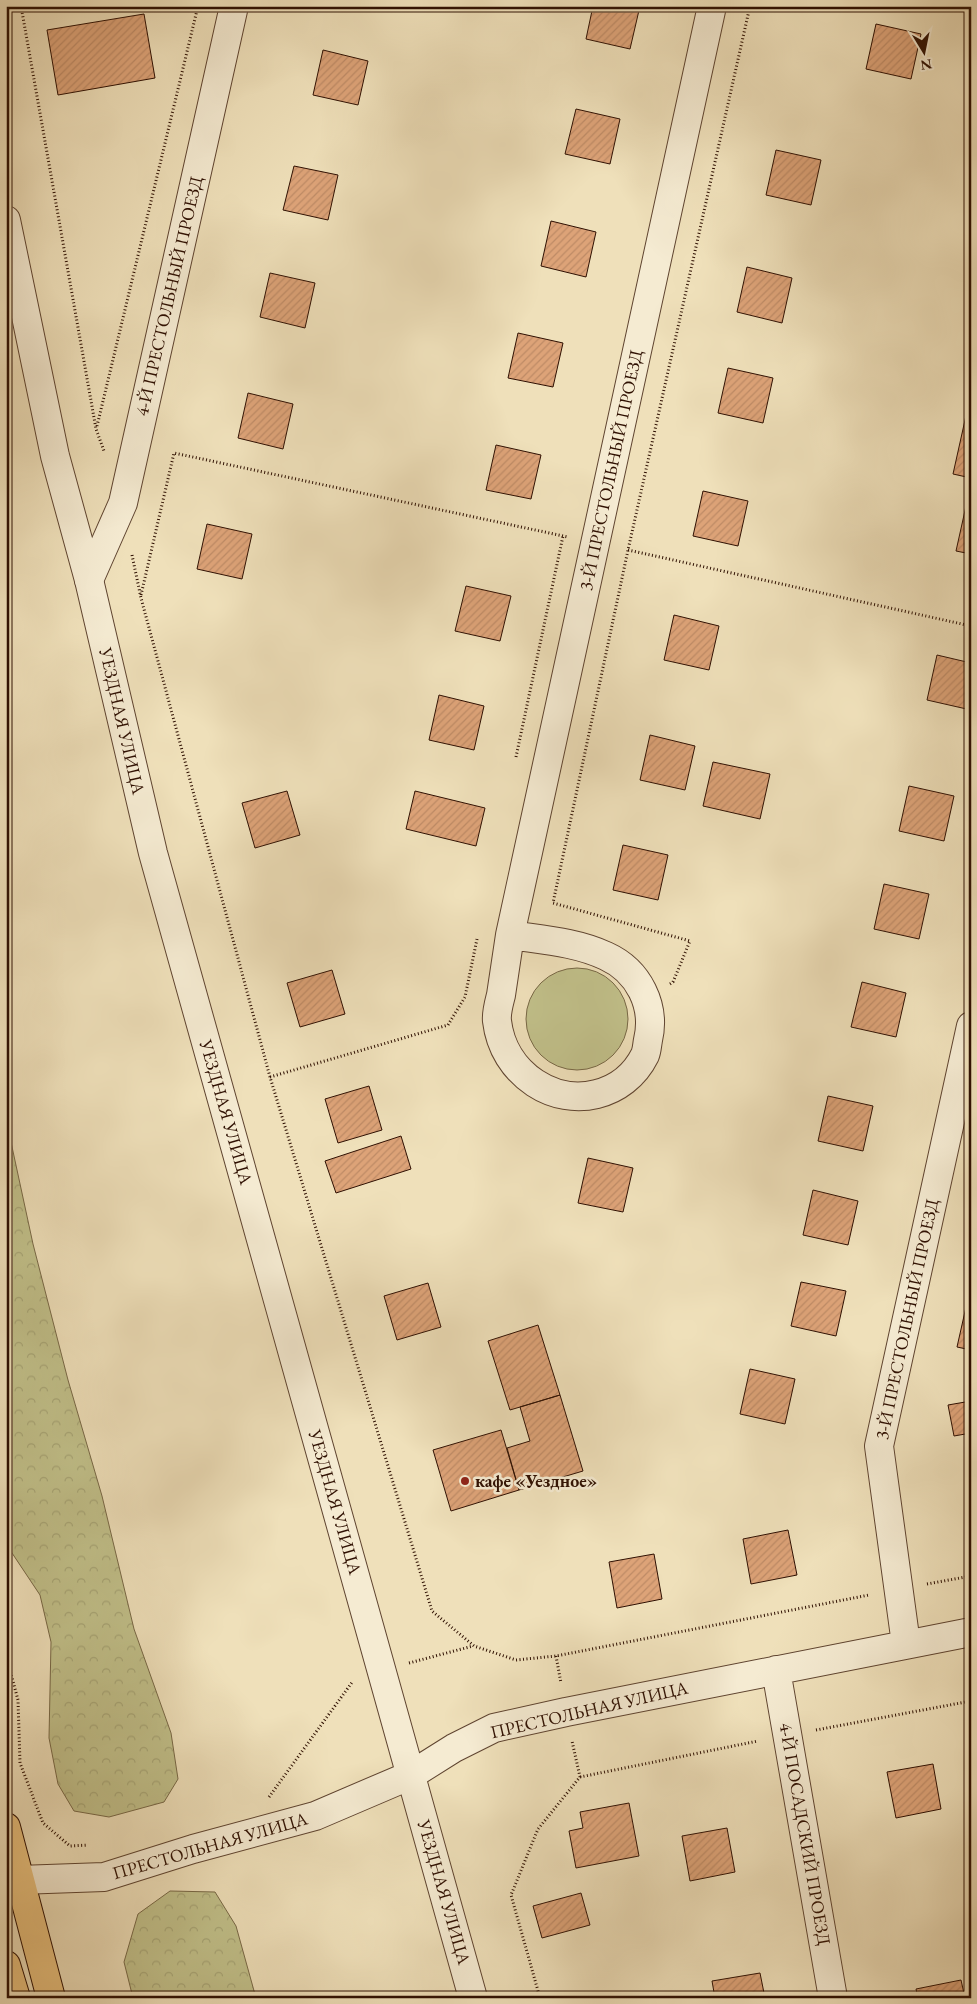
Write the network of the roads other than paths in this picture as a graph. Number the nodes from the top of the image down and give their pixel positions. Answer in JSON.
{"nodes":[{"id":1,"x":234,"y":6,"type":"edge"},
{"id":2,"x":712,"y":6,"type":"edge"},
{"id":3,"x":6,"y":220,"type":"edge"},
{"id":4,"x":88,"y":580,"type":"junction"},
{"id":5,"x":510,"y":935,"type":"junction"},
{"id":6,"x":971,"y":1026,"type":"edge"},
{"id":7,"x":971,"y":1632,"type":"edge"},
{"id":8,"x":906,"y":1644,"type":"junction"},
{"id":9,"x":776,"y":1670,"type":"junction"},
{"id":10,"x":411,"y":1775,"type":"junction"},
{"id":11,"x":6,"y":1827,"type":"edge"},
{"id":12,"x":13,"y":1879,"type":"edge"},
{"id":13,"x":6,"y":1965,"type":"edge"},
{"id":14,"x":16,"y":1998,"type":"edge"},
{"id":15,"x":51,"y":1998,"type":"edge"},
{"id":16,"x":473,"y":1998,"type":"edge"},
{"id":17,"x":834,"y":1998,"type":"edge"}],
"edges":[{"from":1,"to":4,"type":"street","name":"4-Й ПРЕСТОЛЬНЫЙ ПРОЕЗД"},
{"from":2,"to":5,"type":"street","name":"3-Й ПРЕСТОЛЬНЫЙ ПРОЕЗД"},
{"from":3,"to":4,"type":"street","name":"УЕЗДНАЯ УЛИЦА"},
{"from":4,"to":10,"type":"street","name":"УЕЗДНАЯ УЛИЦА"},
{"from":5,"to":5,"type":"street","name":"3-Й ПРЕСТОЛЬНЫЙ ПРОЕЗД"},
{"from":6,"to":8,"type":"street","name":"3-Й ПРЕСТОЛЬНЫЙ ПРОЕЗД"},
{"from":7,"to":8,"type":"street","name":"ПРЕСТОЛЬНАЯ УЛИЦА"},
{"from":8,"to":9,"type":"street","name":"ПРЕСТОЛЬНАЯ УЛИЦА"},
{"from":9,"to":10,"type":"street","name":"ПРЕСТОЛЬНАЯ УЛИЦА"},
{"from":9,"to":17,"type":"street","name":"4-Й ПОСАДСКИЙ ПРОЕЗД"},
{"from":10,"to":12,"type":"street","name":"ПРЕСТОЛЬНАЯ УЛИЦА"},
{"from":10,"to":16,"type":"street","name":"УЕЗДНАЯ УЛИЦА"},
{"from":11,"to":12,"type":"highway"},
{"from":12,"to":15,"type":"highway"},
{"from":13,"to":14,"type":"highway"}]}
